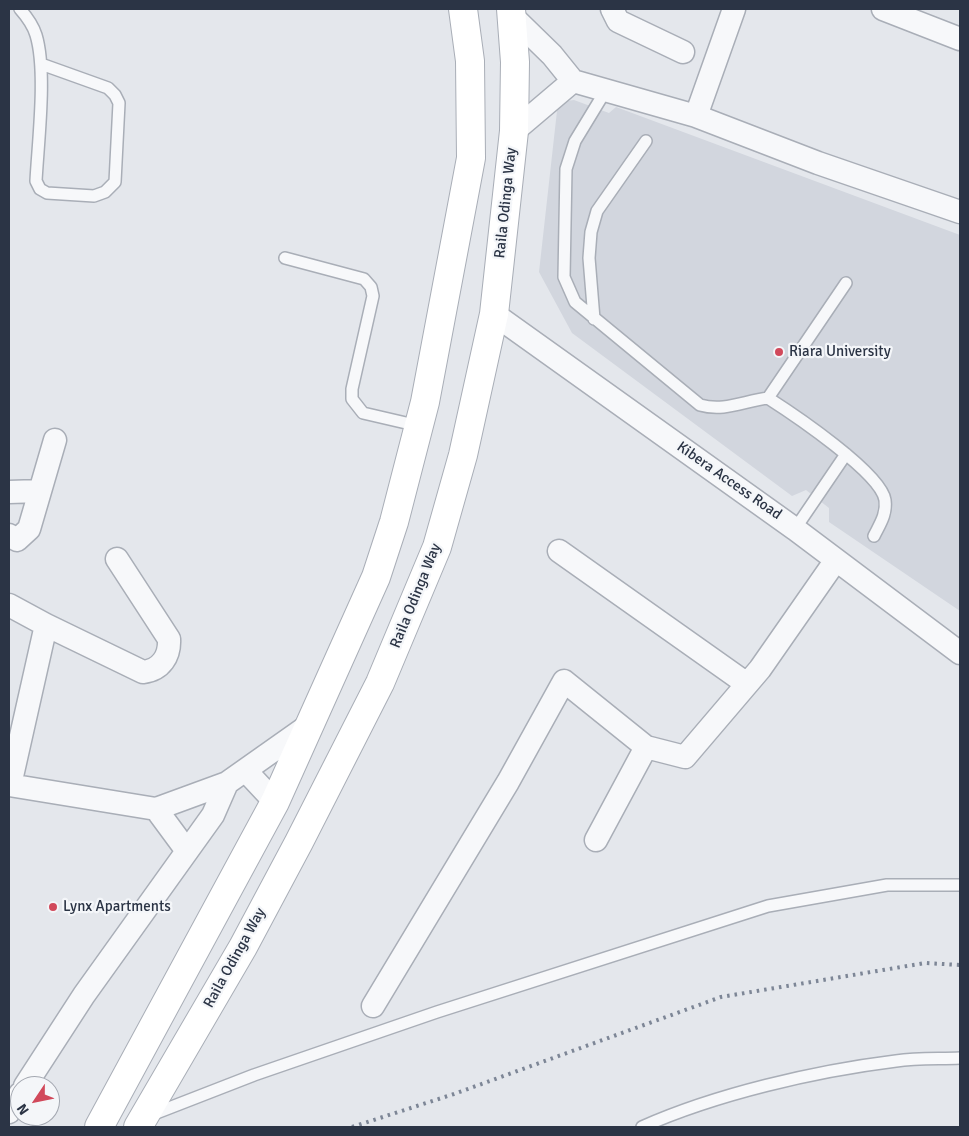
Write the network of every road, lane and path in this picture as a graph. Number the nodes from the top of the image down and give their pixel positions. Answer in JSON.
{"nodes":[{"id":1,"x":20,"y":9,"type":"edge"},
{"id":2,"x":462,"y":9,"type":"edge"},
{"id":3,"x":612,"y":9,"type":"edge"},
{"id":4,"x":734,"y":9,"type":"edge"},
{"id":5,"x":883,"y":9,"type":"edge"},
{"id":6,"x":512,"y":13,"type":"edge"},
{"id":7,"x":960,"y":39,"type":"edge"},
{"id":8,"x":683,"y":52,"type":"dead end"},
{"id":9,"x":41,"y":64,"type":"junction"},
{"id":10,"x":573,"y":81,"type":"junction"},
{"id":11,"x":606,"y":90,"type":"junction"},
{"id":12,"x":696,"y":116,"type":"junction"},
{"id":13,"x":514,"y":131,"type":"junction"},
{"id":14,"x":646,"y":141,"type":"dead end"},
{"id":15,"x":960,"y":212,"type":"edge"},
{"id":16,"x":285,"y":258,"type":"dead end"},
{"id":17,"x":846,"y":283,"type":"dead end"},
{"id":18,"x":494,"y":314,"type":"junction"},
{"id":19,"x":594,"y":320,"type":"junction"},
{"id":20,"x":768,"y":398,"type":"junction"},
{"id":21,"x":419,"y":426,"type":"junction"},
{"id":22,"x":55,"y":440,"type":"dead end"},
{"id":23,"x":846,"y":454,"type":"junction"},
{"id":24,"x":40,"y":491,"type":"junction"},
{"id":25,"x":9,"y":492,"type":"edge"},
{"id":26,"x":795,"y":529,"type":"junction"},
{"id":27,"x":9,"y":535,"type":"edge"},
{"id":28,"x":874,"y":536,"type":"dead end"},
{"id":29,"x":559,"y":551,"type":"dead end"},
{"id":30,"x":117,"y":559,"type":"dead end"},
{"id":31,"x":836,"y":560,"type":"junction"},
{"id":32,"x":9,"y":605,"type":"edge"},
{"id":33,"x":46,"y":625,"type":"junction"},
{"id":34,"x":960,"y":652,"type":"edge"},
{"id":35,"x":747,"y":684,"type":"junction"},
{"id":36,"x":313,"y":722,"type":"junction"},
{"id":37,"x":646,"y":747,"type":"junction"},
{"id":38,"x":236,"y":777,"type":"junction"},
{"id":39,"x":10,"y":785,"type":"edge"},
{"id":40,"x":275,"y":802,"type":"junction"},
{"id":41,"x":156,"y":809,"type":"junction"},
{"id":42,"x":596,"y":840,"type":"dead end"},
{"id":43,"x":187,"y":851,"type":"junction"},
{"id":44,"x":960,"y":885,"type":"edge"},
{"id":45,"x":373,"y":1006,"type":"dead end"},
{"id":46,"x":960,"y":1058,"type":"edge"},
{"id":47,"x":32,"y":1076,"type":"edge"},
{"id":48,"x":140,"y":1123,"type":"edge"},
{"id":49,"x":99,"y":1127,"type":"edge"},
{"id":50,"x":642,"y":1127,"type":"edge"}],
"edges":[{"from":1,"to":9,"type":"lane"},
{"from":2,"to":21,"type":"main road"},
{"from":3,"to":8,"type":"street"},
{"from":4,"to":12,"type":"street"},
{"from":5,"to":7,"type":"street"},
{"from":6,"to":10,"type":"street"},
{"from":6,"to":13,"type":"main road","name":"Raila Odinga Way"},
{"from":9,"to":9,"type":"lane"},
{"from":10,"to":11,"type":"street"},
{"from":10,"to":13,"type":"street"},
{"from":11,"to":12,"type":"street"},
{"from":11,"to":19,"type":"lane"},
{"from":12,"to":15,"type":"street"},
{"from":13,"to":18,"type":"main road","name":"Raila Odinga Way"},
{"from":14,"to":19,"type":"lane"},
{"from":16,"to":21,"type":"lane"},
{"from":17,"to":20,"type":"lane"},
{"from":18,"to":26,"type":"street","name":"Kibera Access Road"},
{"from":18,"to":48,"type":"main road","name":"Raila Odinga Way"},
{"from":19,"to":20,"type":"lane"},
{"from":20,"to":23,"type":"lane"},
{"from":21,"to":36,"type":"main road"},
{"from":22,"to":24,"type":"street"},
{"from":23,"to":26,"type":"lane"},
{"from":23,"to":28,"type":"lane"},
{"from":24,"to":25,"type":"street"},
{"from":24,"to":27,"type":"street"},
{"from":26,"to":31,"type":"street","name":"Kibera Access Road"},
{"from":29,"to":35,"type":"street"},
{"from":30,"to":33,"type":"street"},
{"from":31,"to":34,"type":"street","name":"Kibera Access Road"},
{"from":31,"to":35,"type":"street"},
{"from":32,"to":33,"type":"street"},
{"from":33,"to":39,"type":"street"},
{"from":35,"to":37,"type":"street"},
{"from":36,"to":38,"type":"street"},
{"from":36,"to":40,"type":"main road"},
{"from":37,"to":42,"type":"street"},
{"from":37,"to":45,"type":"street"},
{"from":38,"to":40,"type":"street"},
{"from":38,"to":41,"type":"street"},
{"from":38,"to":43,"type":"street"},
{"from":39,"to":41,"type":"street"},
{"from":40,"to":49,"type":"main road"},
{"from":41,"to":43,"type":"street"},
{"from":43,"to":47,"type":"street"},
{"from":44,"to":48,"type":"lane"},
{"from":46,"to":50,"type":"lane"}]}
